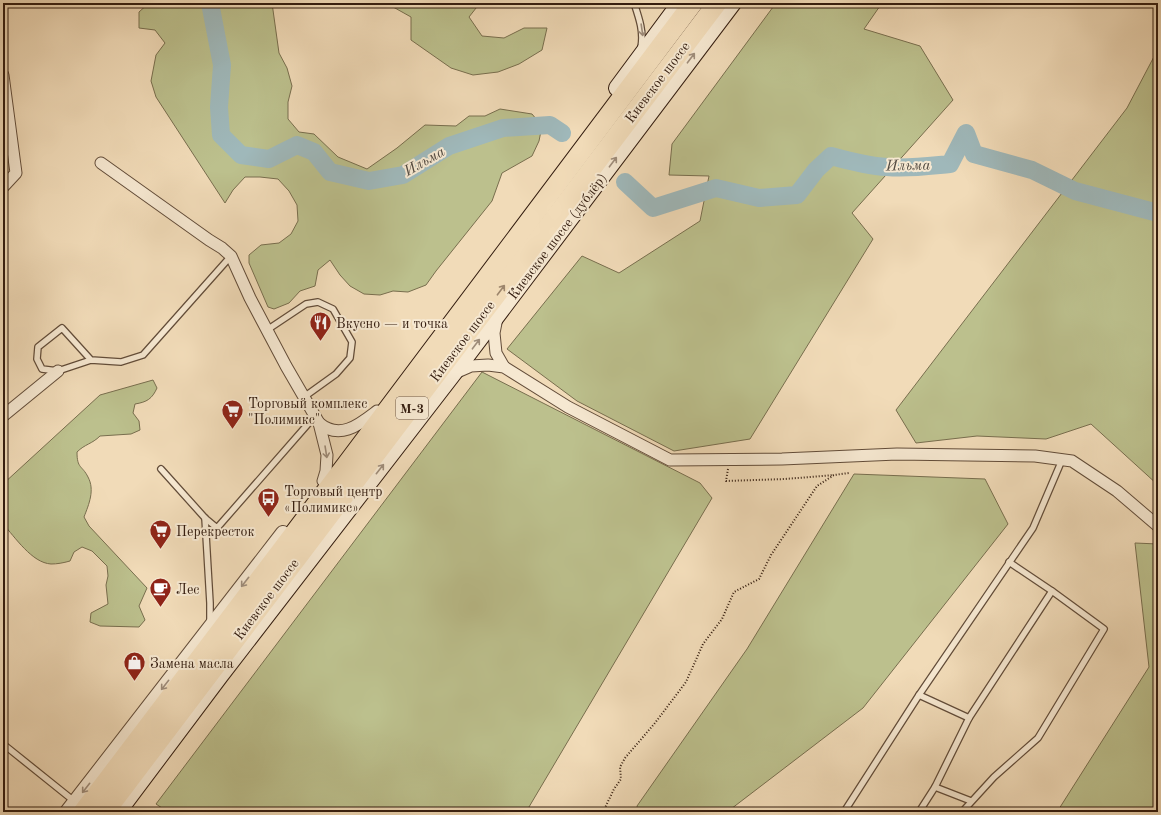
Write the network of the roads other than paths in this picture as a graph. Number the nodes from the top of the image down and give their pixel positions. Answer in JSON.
{"nodes":[{"id":1,"x":634,"y":3,"type":"edge"},
{"id":2,"x":680,"y":3,"type":"edge"},
{"id":3,"x":693,"y":3,"type":"edge"},
{"id":4,"x":717,"y":3,"type":"edge"},
{"id":5,"x":733,"y":3,"type":"edge"},
{"id":6,"x":639,"y":58,"type":"junction"},
{"id":7,"x":3,"y":75,"type":"edge"},
{"id":8,"x":101,"y":162,"type":"dead end"},
{"id":9,"x":3,"y":187,"type":"edge"},
{"id":10,"x":231,"y":256,"type":"junction"},
{"id":11,"x":497,"y":316,"type":"junction"},
{"id":12,"x":267,"y":330,"type":"junction"},
{"id":13,"x":91,"y":360,"type":"junction"},
{"id":14,"x":504,"y":367,"type":"junction"},
{"id":15,"x":58,"y":371,"type":"junction"},
{"id":16,"x":453,"y":374,"type":"junction"},
{"id":17,"x":304,"y":397,"type":"junction"},
{"id":18,"x":3,"y":416,"type":"edge"},
{"id":19,"x":378,"y":417,"type":"junction"},
{"id":20,"x":317,"y":419,"type":"junction"},
{"id":21,"x":1062,"y":460,"type":"junction"},
{"id":22,"x":162,"y":468,"type":"dead end"},
{"id":23,"x":323,"y":481,"type":"junction"},
{"id":24,"x":204,"y":518,"type":"junction"},
{"id":25,"x":1158,"y":526,"type":"edge"},
{"id":26,"x":1009,"y":562,"type":"junction"},
{"id":27,"x":1052,"y":591,"type":"junction"},
{"id":28,"x":209,"y":628,"type":"junction"},
{"id":29,"x":919,"y":694,"type":"junction"},
{"id":30,"x":969,"y":718,"type":"junction"},
{"id":31,"x":3,"y":744,"type":"edge"},
{"id":32,"x":935,"y":787,"type":"junction"},
{"id":33,"x":971,"y":801,"type":"junction"},
{"id":34,"x":75,"y":809,"type":"edge"},
{"id":35,"x":105,"y":812,"type":"edge"},
{"id":36,"x":118,"y":812,"type":"edge"},
{"id":37,"x":844,"y":812,"type":"edge"},
{"id":38,"x":919,"y":812,"type":"edge"},
{"id":39,"x":962,"y":812,"type":"edge"}],
"edges":[{"from":1,"to":6,"type":"lane","one_way":true},
{"from":2,"to":6,"type":"main road"},
{"from":3,"to":19,"type":"highway","name":"Киевское шоссе","number":"М-3"},
{"from":35,"to":4,"type":"highway","name":"Киевское шоссе","number":"М-3","one_way":true},
{"from":11,"to":5,"type":"main road","name":"Киевское шоссе (дублёр)","one_way":true},
{"from":6,"to":19,"type":"main road"},
{"from":7,"to":9,"type":"street"},
{"from":8,"to":10,"type":"street"},
{"from":10,"to":12,"type":"street"},
{"from":10,"to":13,"type":"lane"},
{"from":11,"to":14,"type":"street"},
{"from":16,"to":11,"type":"main road","name":"Киевское шоссе (дублёр)","one_way":true},
{"from":12,"to":17,"type":"street"},
{"from":12,"to":17,"type":"lane"},
{"from":13,"to":15,"type":"lane"},
{"from":13,"to":15,"type":"lane"},
{"from":14,"to":16,"type":"street"},
{"from":14,"to":21,"type":"street"},
{"from":15,"to":18,"type":"street"},
{"from":36,"to":16,"type":"main road","name":"Киевское шоссе (дублёр)","one_way":true},
{"from":17,"to":20,"type":"street"},
{"from":19,"to":20,"type":"street"},
{"from":19,"to":23,"type":"street"},
{"from":19,"to":34,"type":"highway","name":"Киевское шоссе","number":"М-3"},
{"from":20,"to":23,"type":"street","one_way":true},
{"from":20,"to":24,"type":"lane"},
{"from":21,"to":25,"type":"street"},
{"from":21,"to":26,"type":"lane"},
{"from":22,"to":24,"type":"lane"},
{"from":23,"to":28,"type":"street","one_way":true},
{"from":24,"to":28,"type":"lane"},
{"from":26,"to":27,"type":"lane"},
{"from":26,"to":29,"type":"lane"},
{"from":27,"to":30,"type":"lane"},
{"from":27,"to":33,"type":"lane"},
{"from":28,"to":34,"type":"street","one_way":true},
{"from":29,"to":30,"type":"lane"},
{"from":29,"to":37,"type":"lane"},
{"from":30,"to":32,"type":"lane"},
{"from":31,"to":34,"type":"lane"},
{"from":32,"to":33,"type":"lane"},
{"from":32,"to":38,"type":"lane"},
{"from":33,"to":39,"type":"lane"}]}
